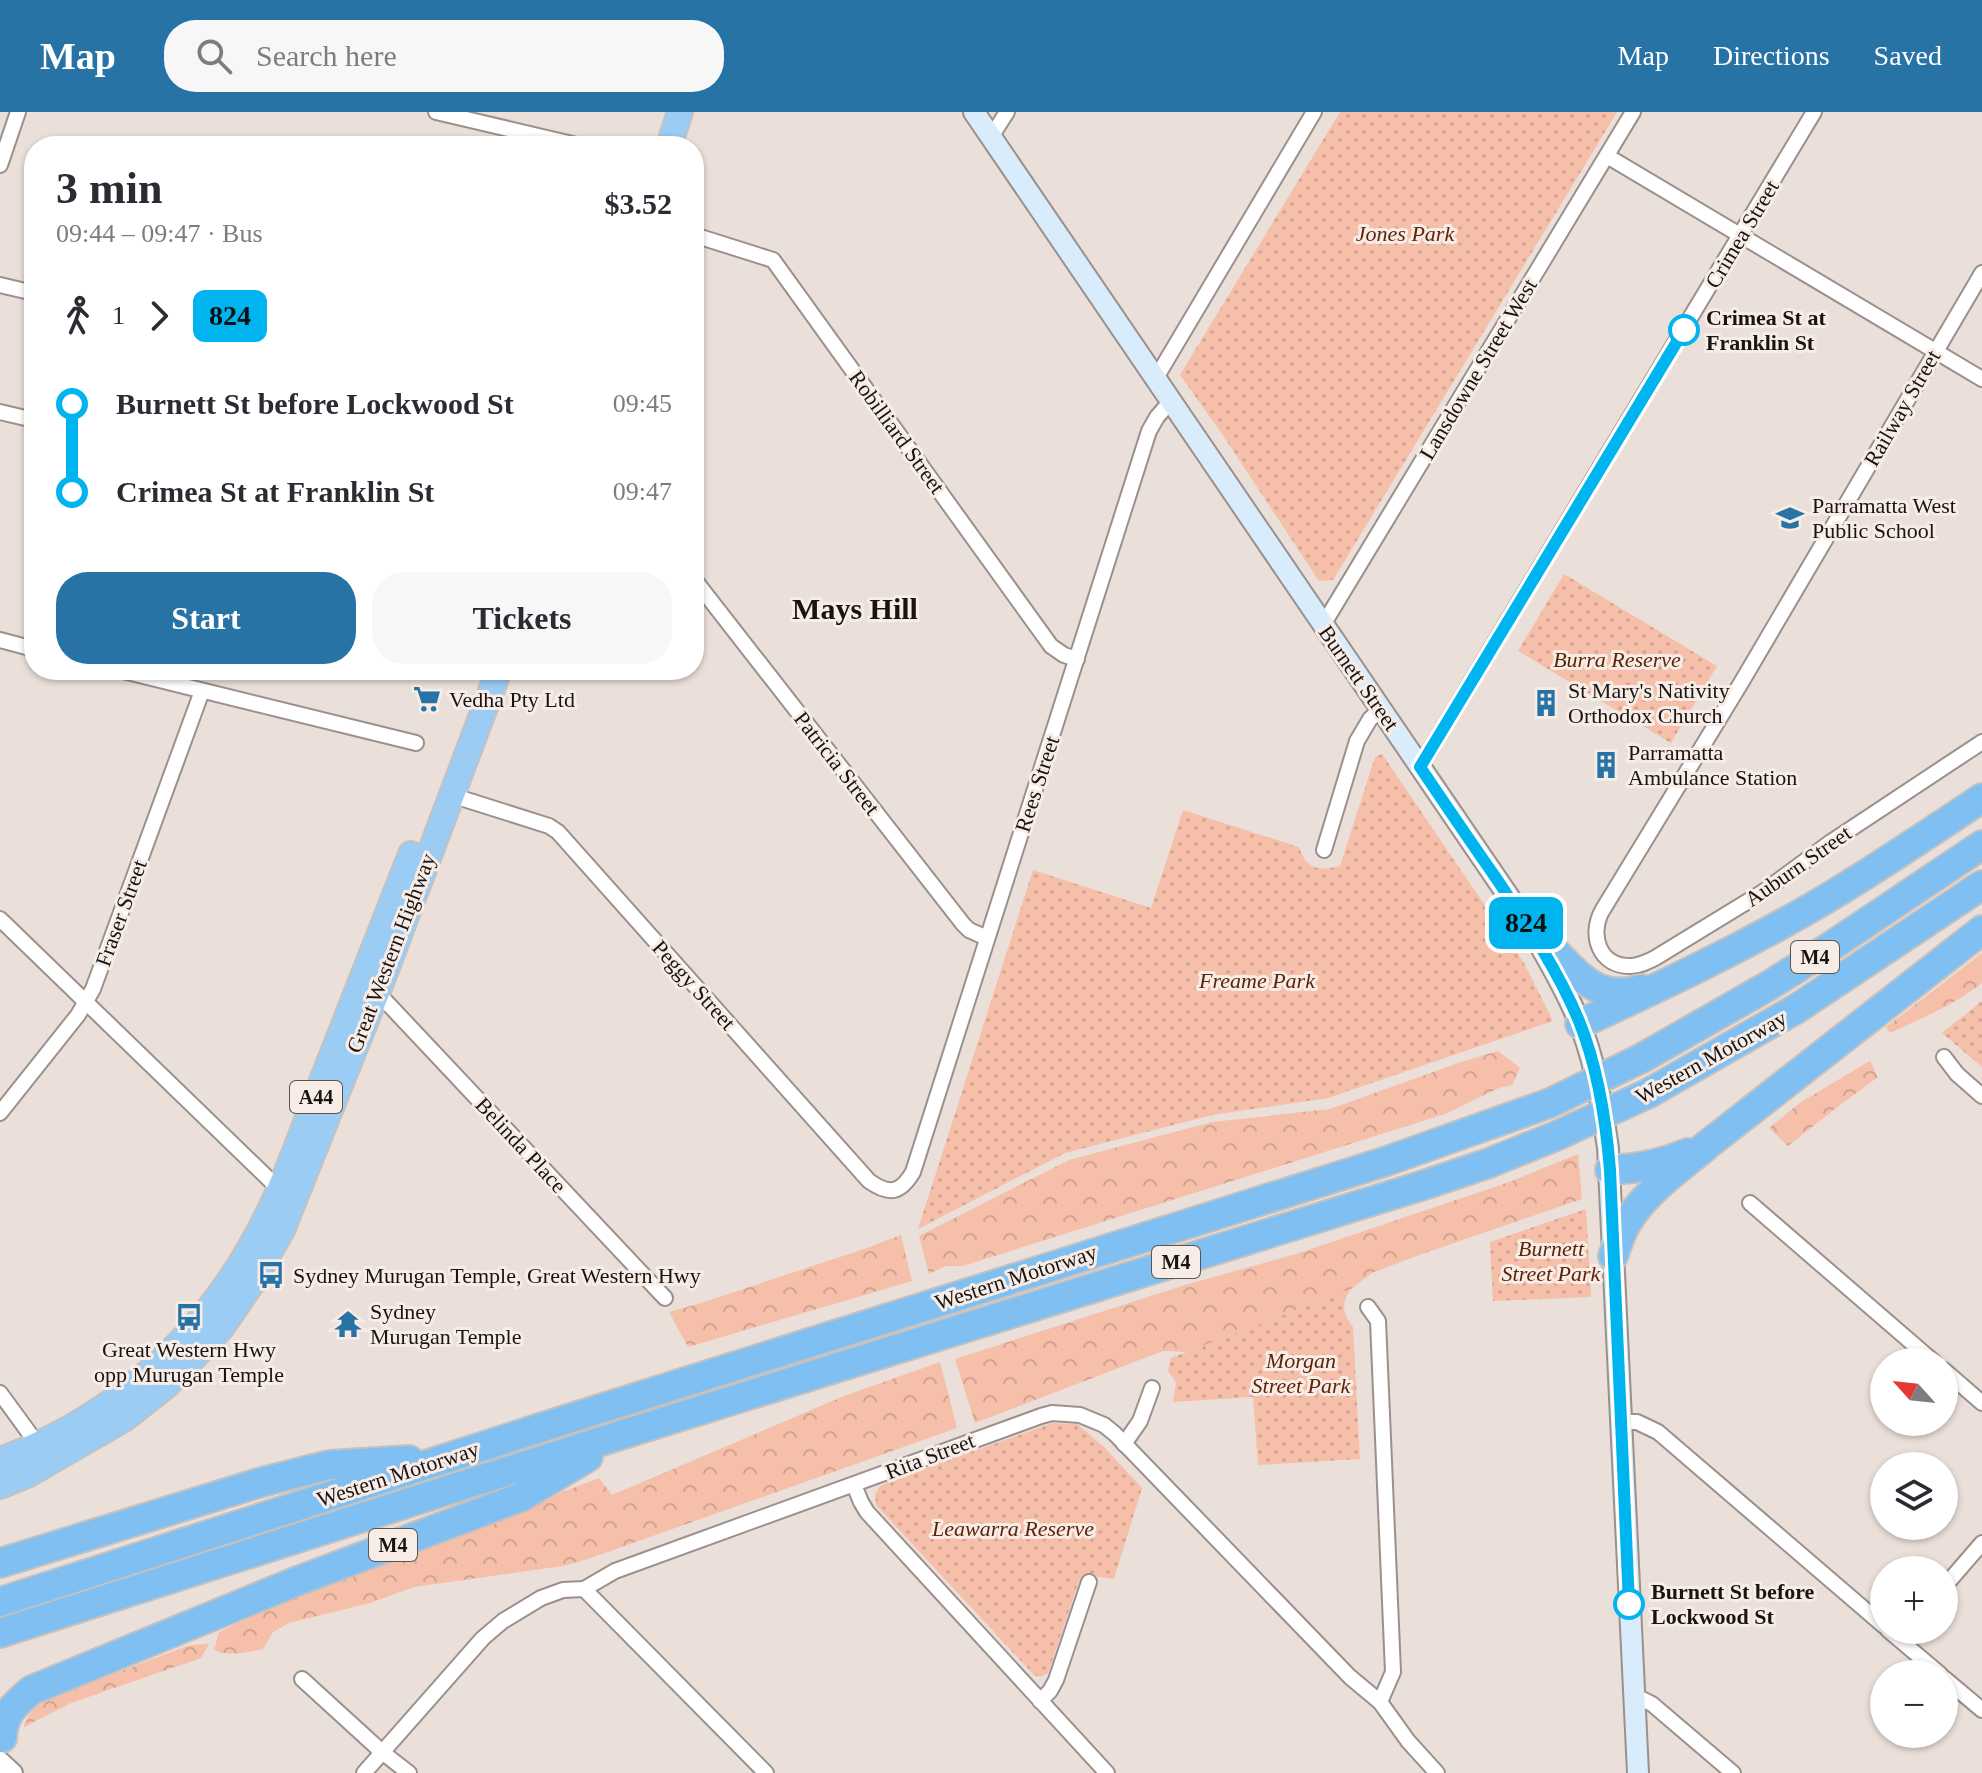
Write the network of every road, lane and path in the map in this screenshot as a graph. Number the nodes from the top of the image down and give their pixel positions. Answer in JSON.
{"nodes":[{"id":1,"x":18,"y":112,"type":"edge"},
{"id":2,"x":436,"y":112,"type":"edge"},
{"id":3,"x":663,"y":112,"type":"edge"},
{"id":4,"x":680,"y":112,"type":"edge"},
{"id":5,"x":974,"y":112,"type":"edge"},
{"id":6,"x":1007,"y":112,"type":"edge"},
{"id":7,"x":1314,"y":112,"type":"edge"},
{"id":8,"x":1633,"y":112,"type":"edge"},
{"id":9,"x":1814,"y":112,"type":"edge"},
{"id":10,"x":538,"y":136,"type":"edge"},
{"id":11,"x":656,"y":136,"type":"edge"},
{"id":12,"x":672,"y":136,"type":"edge"},
{"id":13,"x":991,"y":137,"type":"junction"},
{"id":14,"x":1607,"y":156,"type":"junction"},
{"id":15,"x":0,"y":165,"type":"edge"},
{"id":16,"x":1741,"y":235,"type":"junction"},
{"id":17,"x":704,"y":238,"type":"edge"},
{"id":18,"x":1982,"y":273,"type":"edge"},
{"id":19,"x":0,"y":285,"type":"edge"},
{"id":20,"x":24,"y":291,"type":"edge"},
{"id":21,"x":1935,"y":351,"type":"junction"},
{"id":22,"x":1156,"y":378,"type":"junction"},
{"id":23,"x":1982,"y":379,"type":"edge"},
{"id":24,"x":1170,"y":402,"type":"junction"},
{"id":25,"x":0,"y":412,"type":"edge"},
{"id":26,"x":24,"y":418,"type":"edge"},
{"id":27,"x":704,"y":592,"type":"edge"},
{"id":28,"x":1323,"y":625,"type":"junction"},
{"id":29,"x":0,"y":640,"type":"edge"},
{"id":30,"x":24,"y":646,"type":"edge"},
{"id":31,"x":1077,"y":659,"type":"junction"},
{"id":32,"x":159,"y":680,"type":"edge"},
{"id":33,"x":481,"y":680,"type":"edge"},
{"id":34,"x":495,"y":680,"type":"edge"},
{"id":35,"x":202,"y":691,"type":"junction"},
{"id":36,"x":1381,"y":709,"type":"junction"},
{"id":37,"x":1982,"y":742,"type":"edge"},
{"id":38,"x":416,"y":743,"type":"dead end"},
{"id":39,"x":1420,"y":767,"type":"junction"},
{"id":40,"x":451,"y":795,"type":"junction"},
{"id":41,"x":1982,"y":798,"type":"edge"},
{"id":42,"x":1982,"y":845,"type":"edge"},
{"id":43,"x":1324,"y":850,"type":"dead end"},
{"id":44,"x":1982,"y":885,"type":"edge"},
{"id":45,"x":0,"y":919,"type":"edge"},
{"id":46,"x":1528,"y":925,"type":"junction"},
{"id":47,"x":1982,"y":930,"type":"edge"},
{"id":48,"x":987,"y":938,"type":"junction"},
{"id":49,"x":1607,"y":958,"type":"joint"},
{"id":50,"x":1685,"y":975,"type":"junction"},
{"id":51,"x":377,"y":992,"type":"junction"},
{"id":52,"x":86,"y":1002,"type":"junction"},
{"id":53,"x":1580,"y":1024,"type":"junction"},
{"id":54,"x":1944,"y":1057,"type":"dead end"},
{"id":55,"x":1982,"y":1096,"type":"edge"},
{"id":56,"x":0,"y":1113,"type":"edge"},
{"id":57,"x":1707,"y":1145,"type":"junction"},
{"id":58,"x":1610,"y":1170,"type":"junction"},
{"id":59,"x":913,"y":1172,"type":"joint"},
{"id":60,"x":279,"y":1189,"type":"junction"},
{"id":61,"x":1750,"y":1203,"type":"dead end"},
{"id":62,"x":1613,"y":1256,"type":"junction"},
{"id":63,"x":665,"y":1298,"type":"dead end"},
{"id":64,"x":1368,"y":1307,"type":"dead end"},
{"id":65,"x":1918,"y":1348,"type":"edge"},
{"id":66,"x":1958,"y":1382,"type":"edge"},
{"id":67,"x":1152,"y":1388,"type":"dead end"},
{"id":68,"x":0,"y":1393,"type":"edge"},
{"id":69,"x":1982,"y":1403,"type":"edge"},
{"id":70,"x":1620,"y":1422,"type":"junction"},
{"id":71,"x":630,"y":1432,"type":"junction"},
{"id":72,"x":1124,"y":1444,"type":"junction"},
{"id":73,"x":38,"y":1445,"type":"junction"},
{"id":74,"x":454,"y":1456,"type":"junction"},
{"id":75,"x":0,"y":1460,"type":"edge"},
{"id":76,"x":854,"y":1485,"type":"junction"},
{"id":77,"x":0,"y":1486,"type":"edge"},
{"id":78,"x":1982,"y":1543,"type":"edge"},
{"id":79,"x":0,"y":1563,"type":"edge"},
{"id":80,"x":1958,"y":1571,"type":"edge"},
{"id":81,"x":1089,"y":1582,"type":"dead end"},
{"id":82,"x":584,"y":1589,"type":"junction"},
{"id":83,"x":0,"y":1602,"type":"edge"},
{"id":84,"x":1870,"y":1611,"type":"edge"},
{"id":85,"x":0,"y":1633,"type":"edge"},
{"id":86,"x":1908,"y":1644,"type":"edge"},
{"id":87,"x":1925,"y":1660,"type":"edge"},
{"id":88,"x":302,"y":1679,"type":"dead end"},
{"id":89,"x":1958,"y":1690,"type":"edge"},
{"id":90,"x":1634,"y":1695,"type":"junction"},
{"id":91,"x":1040,"y":1701,"type":"junction"},
{"id":92,"x":1380,"y":1702,"type":"junction"},
{"id":93,"x":1982,"y":1710,"type":"edge"},
{"id":94,"x":1,"y":1746,"type":"edge"},
{"id":95,"x":382,"y":1752,"type":"junction"},
{"id":96,"x":13,"y":1773,"type":"edge"},
{"id":97,"x":364,"y":1773,"type":"edge"},
{"id":98,"x":409,"y":1773,"type":"edge"},
{"id":99,"x":766,"y":1773,"type":"edge"},
{"id":100,"x":1107,"y":1773,"type":"edge"},
{"id":101,"x":1437,"y":1773,"type":"edge"},
{"id":102,"x":1638,"y":1773,"type":"edge"},
{"id":103,"x":1733,"y":1773,"type":"edge"}],
"edges":[{"from":1,"to":15,"type":"street"},
{"from":2,"to":10,"type":"street"},
{"from":3,"to":11,"type":"highway"},
{"from":4,"to":12,"type":"highway"},
{"from":5,"to":13,"type":"main road","name":"Burnett Street"},
{"from":6,"to":13,"type":"street"},
{"from":7,"to":22,"type":"street"},
{"from":8,"to":14,"type":"street","name":"Lansdowne Street West"},
{"from":9,"to":16,"type":"street","name":"Crimea Street"},
{"from":13,"to":22,"type":"main road","name":"Burnett Street"},
{"from":14,"to":16,"type":"street"},
{"from":14,"to":28,"type":"street","name":"Lansdowne Street West"},
{"from":16,"to":21,"type":"street"},
{"from":16,"to":39,"type":"street","name":"Crimea Street"},
{"from":17,"to":31,"type":"street","name":"Robilliard Street"},
{"from":18,"to":21,"type":"street","name":"Railway Street"},
{"from":19,"to":20,"type":"street"},
{"from":21,"to":23,"type":"street"},
{"from":21,"to":49,"type":"street","name":"Railway Street"},
{"from":22,"to":24,"type":"main road","name":"Burnett Street"},
{"from":24,"to":28,"type":"main road","name":"Burnett Street"},
{"from":24,"to":31,"type":"street","name":"Rees Street"},
{"from":25,"to":26,"type":"street"},
{"from":27,"to":48,"type":"street","name":"Patricia Street"},
{"from":28,"to":36,"type":"main road","name":"Burnett Street"},
{"from":29,"to":30,"type":"street"},
{"from":31,"to":48,"type":"street","name":"Rees Street"},
{"from":32,"to":35,"type":"street"},
{"from":33,"to":60,"type":"highway","name":"Great Western Highway","number":"A44"},
{"from":34,"to":40,"type":"highway","name":"Great Western Highway","number":"A44"},
{"from":35,"to":38,"type":"street"},
{"from":35,"to":52,"type":"street","name":"Fraser Street"},
{"from":36,"to":39,"type":"main road","name":"Burnett Street"},
{"from":36,"to":43,"type":"street"},
{"from":37,"to":49,"type":"street","name":"Auburn Street"},
{"from":39,"to":46,"type":"main road","name":"Burnett Street"},
{"from":40,"to":51,"type":"highway","name":"Great Western Highway","number":"A44"},
{"from":40,"to":59,"type":"street","name":"Peggy Street"},
{"from":41,"to":50,"type":"highway"},
{"from":42,"to":74,"type":"highway","name":"Western Motorway","number":"M4","bridge":true},
{"from":44,"to":71,"type":"highway","name":"Western Motorway","number":"M4","bridge":true},
{"from":45,"to":52,"type":"street"},
{"from":46,"to":50,"type":"highway"},
{"from":46,"to":53,"type":"main road","name":"Burnett Street"},
{"from":47,"to":57,"type":"highway"},
{"from":48,"to":59,"type":"street","name":"Rees Street"},
{"from":50,"to":53,"type":"highway"},
{"from":51,"to":63,"type":"street","name":"Belinda Place"},
{"from":51,"to":77,"type":"highway","name":"Great Western Highway","number":"A44"},
{"from":52,"to":56,"type":"street","name":"Fraser Street"},
{"from":52,"to":60,"type":"street"},
{"from":53,"to":58,"type":"main road","name":"Burnett Street"},
{"from":54,"to":55,"type":"street"},
{"from":57,"to":58,"type":"highway"},
{"from":57,"to":62,"type":"highway"},
{"from":58,"to":62,"type":"main road","name":"Burnett Street"},
{"from":60,"to":73,"type":"highway","name":"Great Western Highway","number":"A44"},
{"from":61,"to":65,"type":"street"},
{"from":62,"to":70,"type":"main road","name":"Burnett Street"},
{"from":64,"to":92,"type":"street"},
{"from":66,"to":69,"type":"street"},
{"from":67,"to":72,"type":"street"},
{"from":68,"to":73,"type":"street"},
{"from":70,"to":84,"type":"street"},
{"from":70,"to":90,"type":"main road","name":"Burnett Street"},
{"from":71,"to":85,"type":"highway","name":"Western Motorway","number":"M4"},
{"from":71,"to":94,"type":"highway","number":"M4"},
{"from":72,"to":76,"type":"street","name":"Rita Street"},
{"from":72,"to":92,"type":"street","name":"Rita Street"},
{"from":73,"to":75,"type":"highway","name":"Great Western Highway","number":"A44"},
{"from":74,"to":79,"type":"highway","number":"M4"},
{"from":74,"to":83,"type":"highway","name":"Western Motorway","number":"M4"},
{"from":76,"to":82,"type":"street","name":"Rita Street"},
{"from":76,"to":91,"type":"street"},
{"from":78,"to":80,"type":"street"},
{"from":81,"to":91,"type":"street"},
{"from":82,"to":95,"type":"street","name":"Rita Street"},
{"from":82,"to":99,"type":"street"},
{"from":86,"to":87,"type":"street"},
{"from":88,"to":95,"type":"street"},
{"from":89,"to":93,"type":"street"},
{"from":90,"to":102,"type":"main road","name":"Burnett Street"},
{"from":90,"to":103,"type":"street"},
{"from":91,"to":100,"type":"street"},
{"from":92,"to":101,"type":"street","name":"Rita Street"},
{"from":94,"to":96,"type":"street"},
{"from":95,"to":97,"type":"street","name":"Rita Street"},
{"from":95,"to":98,"type":"street"}]}
